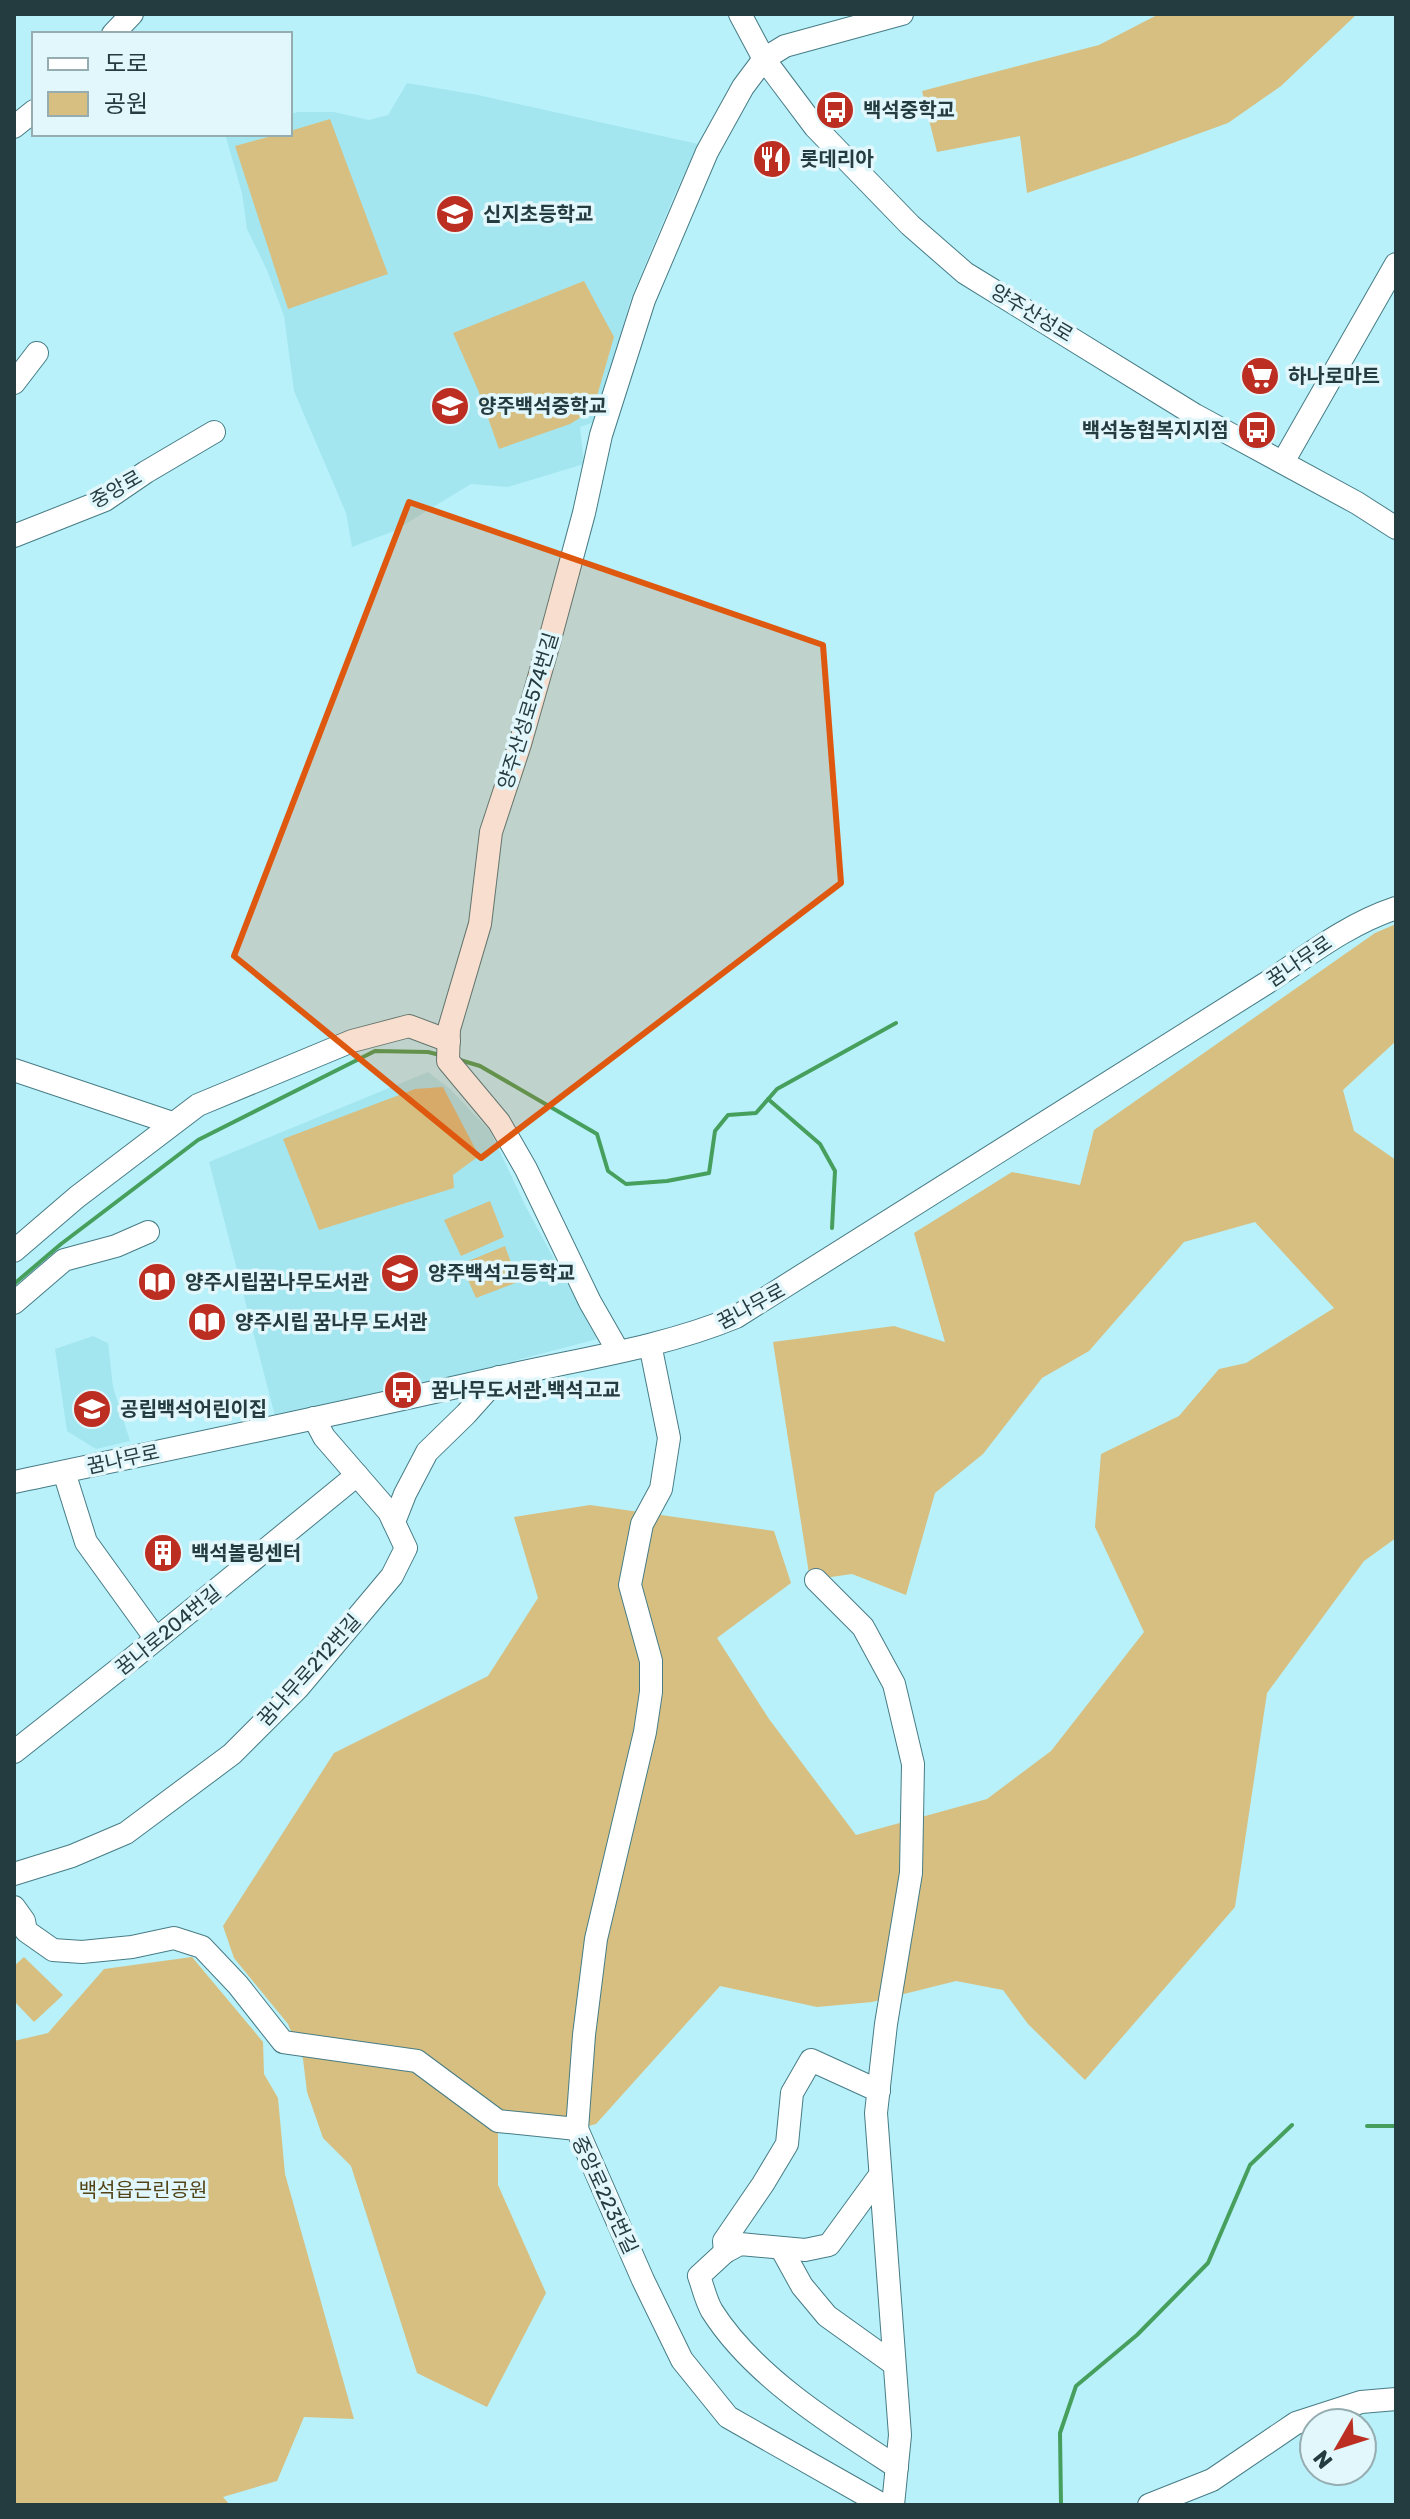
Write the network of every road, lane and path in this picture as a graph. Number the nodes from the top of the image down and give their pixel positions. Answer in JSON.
{"nodes":[{"id":1,"x":132,"y":14,"type":"edge"},
{"id":2,"x":740,"y":14,"type":"edge"},
{"id":3,"x":902,"y":14,"type":"edge"},
{"id":4,"x":115,"y":32,"type":"edge"},
{"id":5,"x":764,"y":59,"type":"junction"},
{"id":6,"x":32,"y":113,"type":"edge"},
{"id":7,"x":14,"y":127,"type":"edge"},
{"id":8,"x":1396,"y":264,"type":"edge"},
{"id":9,"x":37,"y":353,"type":"dead end"},
{"id":10,"x":14,"y":383,"type":"edge"},
{"id":11,"x":214,"y":432,"type":"dead end"},
{"id":12,"x":1283,"y":462,"type":"junction"},
{"id":13,"x":1396,"y":528,"type":"edge"},
{"id":14,"x":14,"y":536,"type":"edge"},
{"id":15,"x":1396,"y":908,"type":"edge"},
{"id":16,"x":448,"y":1051,"type":"junction"},
{"id":17,"x":14,"y":1070,"type":"edge"},
{"id":18,"x":172,"y":1123,"type":"junction"},
{"id":19,"x":148,"y":1232,"type":"dead end"},
{"id":20,"x":14,"y":1251,"type":"edge"},
{"id":21,"x":14,"y":1303,"type":"edge"},
{"id":22,"x":646,"y":1346,"type":"junction"},
{"id":23,"x":618,"y":1351,"type":"junction"},
{"id":24,"x":499,"y":1377,"type":"junction"},
{"id":25,"x":314,"y":1418,"type":"junction"},
{"id":26,"x":64,"y":1472,"type":"junction"},
{"id":27,"x":357,"y":1475,"type":"junction"},
{"id":28,"x":14,"y":1482,"type":"edge"},
{"id":29,"x":394,"y":1522,"type":"junction"},
{"id":30,"x":816,"y":1580,"type":"dead end"},
{"id":31,"x":156,"y":1639,"type":"junction"},
{"id":32,"x":14,"y":1752,"type":"edge"},
{"id":33,"x":14,"y":1874,"type":"edge"},
{"id":34,"x":14,"y":1907,"type":"edge"},
{"id":35,"x":879,"y":2091,"type":"junction"},
{"id":36,"x":577,"y":2129,"type":"junction"},
{"id":37,"x":880,"y":2175,"type":"junction"},
{"id":38,"x":781,"y":2248,"type":"junction"},
{"id":39,"x":725,"y":2252,"type":"junction"},
{"id":40,"x":894,"y":2364,"type":"junction"},
{"id":41,"x":1396,"y":2399,"type":"edge"},
{"id":42,"x":897,"y":2467,"type":"junction"},
{"id":43,"x":883,"y":2505,"type":"edge"},
{"id":44,"x":893,"y":2505,"type":"edge"},
{"id":45,"x":1149,"y":2505,"type":"edge"}],
"edges":[{"from":1,"to":4,"type":"street"},
{"from":2,"to":5,"type":"street","name":"양주산성로"},
{"from":3,"to":5,"type":"street"},
{"from":5,"to":12,"type":"street","name":"양주산성로"},
{"from":5,"to":16,"type":"street","name":"양주산성로574번길"},
{"from":6,"to":7,"type":"street"},
{"from":8,"to":12,"type":"street"},
{"from":9,"to":10,"type":"street"},
{"from":11,"to":14,"type":"street","name":"중앙로"},
{"from":12,"to":13,"type":"street","name":"양주산성로"},
{"from":15,"to":22,"type":"street","name":"꿈나무로"},
{"from":16,"to":18,"type":"street"},
{"from":16,"to":23,"type":"street"},
{"from":17,"to":18,"type":"street"},
{"from":18,"to":20,"type":"street"},
{"from":19,"to":21,"type":"street"},
{"from":22,"to":23,"type":"street","name":"꿈나무로"},
{"from":22,"to":36,"type":"street"},
{"from":23,"to":24,"type":"street","name":"꿈나무로"},
{"from":24,"to":25,"type":"street","name":"꿈나무로"},
{"from":24,"to":29,"type":"street"},
{"from":25,"to":26,"type":"street","name":"꿈나무로"},
{"from":25,"to":27,"type":"street"},
{"from":26,"to":28,"type":"street","name":"꿈나무로"},
{"from":26,"to":31,"type":"street"},
{"from":27,"to":29,"type":"street"},
{"from":27,"to":31,"type":"street","name":"꿈나로204번길"},
{"from":29,"to":33,"type":"street","name":"꿈나무로212번길"},
{"from":30,"to":35,"type":"street"},
{"from":31,"to":32,"type":"street","name":"꿈나로204번길"},
{"from":34,"to":36,"type":"street","name":"중앙로223번길"},
{"from":35,"to":37,"type":"street"},
{"from":35,"to":39,"type":"street"},
{"from":36,"to":43,"type":"street","name":"중앙로223번길"},
{"from":37,"to":38,"type":"street"},
{"from":37,"to":40,"type":"street"},
{"from":38,"to":39,"type":"street"},
{"from":38,"to":40,"type":"street"},
{"from":39,"to":42,"type":"street"},
{"from":40,"to":42,"type":"street"},
{"from":41,"to":45,"type":"street"},
{"from":42,"to":44,"type":"street"}]}
